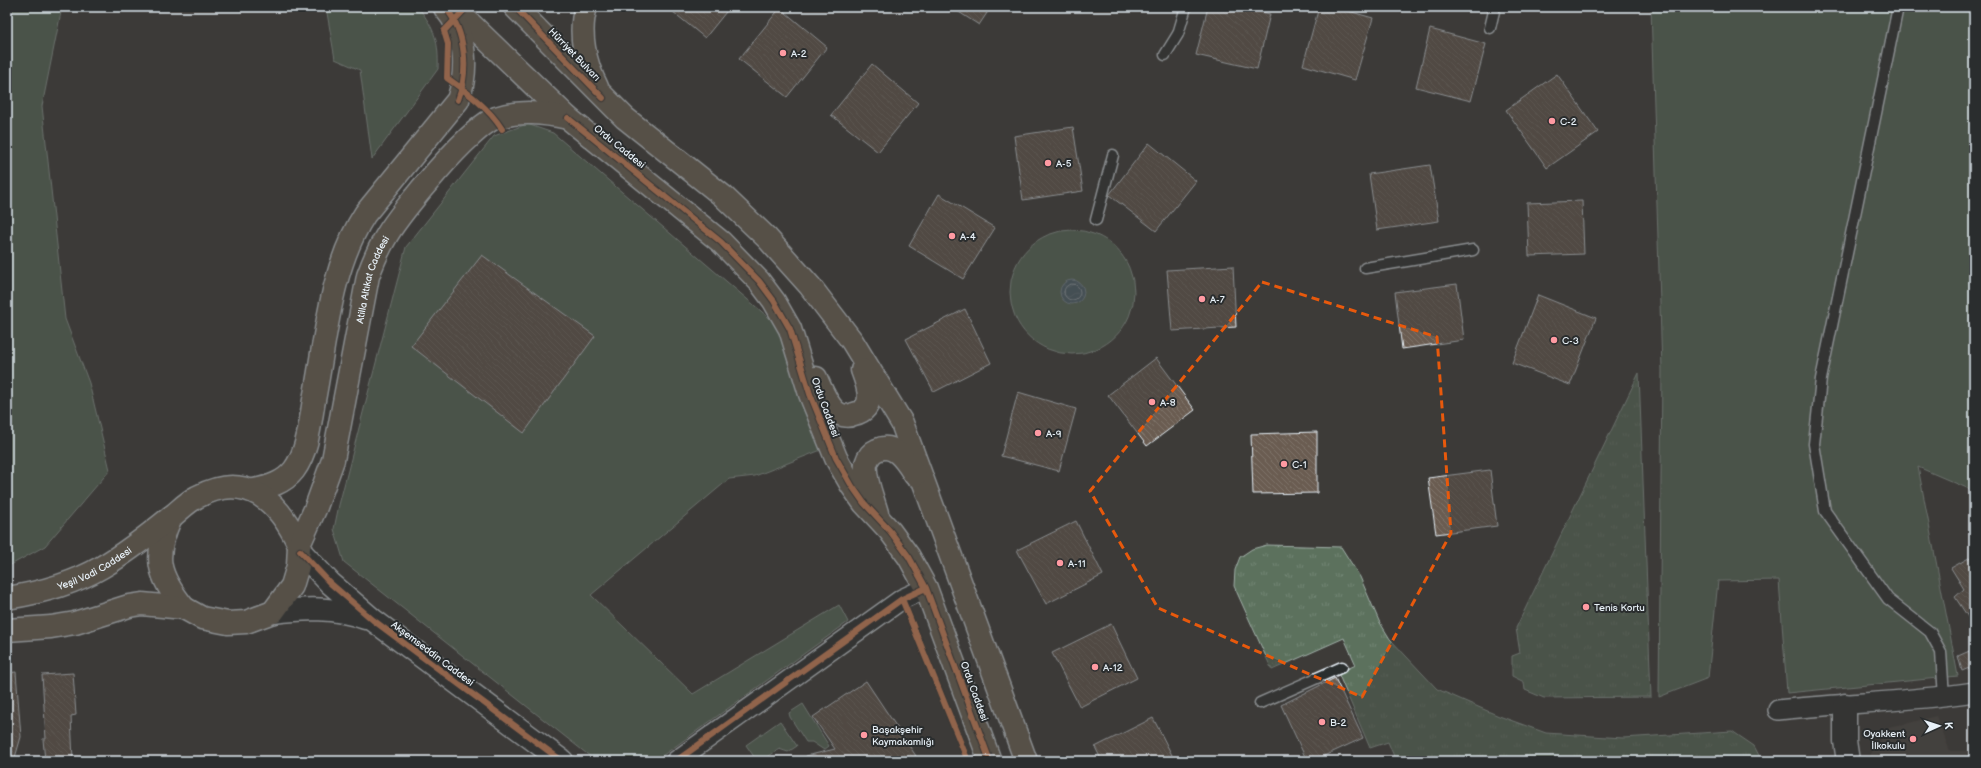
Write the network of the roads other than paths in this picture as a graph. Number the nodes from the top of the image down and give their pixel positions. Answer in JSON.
{"nodes":[{"id":1,"x":445,"y":7,"type":"edge"},
{"id":2,"x":453,"y":7,"type":"edge"},
{"id":3,"x":515,"y":7,"type":"edge"},
{"id":4,"x":586,"y":7,"type":"edge"},
{"id":5,"x":1186,"y":7,"type":"edge"},
{"id":6,"x":1495,"y":7,"type":"edge"},
{"id":7,"x":1898,"y":7,"type":"edge"},
{"id":8,"x":1490,"y":28,"type":"dead end"},
{"id":9,"x":1165,"y":55,"type":"dead end"},
{"id":10,"x":604,"y":98,"type":"junction"},
{"id":11,"x":568,"y":118,"type":"junction"},
{"id":12,"x":1113,"y":155,"type":"dead end"},
{"id":13,"x":1096,"y":220,"type":"dead end"},
{"id":14,"x":1473,"y":250,"type":"dead end"},
{"id":15,"x":1365,"y":268,"type":"dead end"},
{"id":16,"x":790,"y":329,"type":"junction"},
{"id":17,"x":852,"y":341,"type":"junction"},
{"id":18,"x":254,"y":490,"type":"junction"},
{"id":19,"x":937,"y":516,"type":"junction"},
{"id":20,"x":878,"y":517,"type":"junction"},
{"id":21,"x":171,"y":518,"type":"junction"},
{"id":22,"x":299,"y":548,"type":"junction"},
{"id":23,"x":926,"y":588,"type":"junction"},
{"id":24,"x":7,"y":598,"type":"edge"},
{"id":25,"x":184,"y":608,"type":"junction"},
{"id":26,"x":273,"y":612,"type":"junction"},
{"id":27,"x":373,"y":620,"type":"junction"},
{"id":28,"x":7,"y":630,"type":"edge"},
{"id":29,"x":1342,"y":667,"type":"dead end"},
{"id":30,"x":1974,"y":692,"type":"edge"},
{"id":31,"x":1944,"y":696,"type":"junction"},
{"id":32,"x":1260,"y":703,"type":"dead end"},
{"id":33,"x":1845,"y":705,"type":"junction"},
{"id":34,"x":1778,"y":710,"type":"dead end"},
{"id":35,"x":1847,"y":751,"type":"edge"},
{"id":36,"x":562,"y":761,"type":"edge"},
{"id":37,"x":676,"y":761,"type":"edge"},
{"id":38,"x":990,"y":761,"type":"edge"},
{"id":39,"x":1026,"y":761,"type":"edge"},
{"id":40,"x":1838,"y":761,"type":"edge"}],
"edges":[{"from":1,"to":18,"type":"main road"},
{"from":2,"to":11,"type":"main road"},
{"from":3,"to":10,"type":"main road","name":"Hürriyet Bulvarı"},
{"from":4,"to":10,"type":"main road"},
{"from":5,"to":9,"type":"lane"},
{"from":6,"to":8,"type":"lane"},
{"from":7,"to":31,"type":"lane"},
{"from":10,"to":17,"type":"main road"},
{"from":11,"to":16,"type":"main road","name":"Ordu Caddesi"},
{"from":11,"to":22,"type":"main road","name":"Atilla Altıkat Caddesi"},
{"from":12,"to":13,"type":"lane"},
{"from":14,"to":15,"type":"lane"},
{"from":16,"to":17,"type":"main road"},
{"from":16,"to":20,"type":"main road","name":"Ordu Caddesi"},
{"from":17,"to":19,"type":"main road"},
{"from":18,"to":21,"type":"main road","name":"Yeşil Vadi Caddesi"},
{"from":18,"to":22,"type":"main road"},
{"from":19,"to":20,"type":"main road"},
{"from":19,"to":39,"type":"main road"},
{"from":20,"to":23,"type":"main road","name":"Ordu Caddesi"},
{"from":21,"to":24,"type":"main road","name":"Yeşil Vadi Caddesi"},
{"from":21,"to":25,"type":"main road","name":"Yeşil Vadi Caddesi"},
{"from":22,"to":26,"type":"main road"},
{"from":22,"to":27,"type":"street","name":"Akşemseddin Caddesi"},
{"from":23,"to":37,"type":"street"},
{"from":23,"to":38,"type":"main road","name":"Ordu Caddesi"},
{"from":25,"to":26,"type":"main road","name":"Yeşil Vadi Caddesi"},
{"from":25,"to":28,"type":"main road","name":"Yeşil Vadi Caddesi"},
{"from":26,"to":27,"type":"street","name":"Akşemseddin Caddesi"},
{"from":27,"to":36,"type":"street","name":"Akşemseddin Caddesi"},
{"from":29,"to":32,"type":"lane"},
{"from":30,"to":31,"type":"street"},
{"from":31,"to":33,"type":"street"},
{"from":33,"to":34,"type":"street"},
{"from":33,"to":35,"type":"street"},
{"from":35,"to":40,"type":"street"}]}
